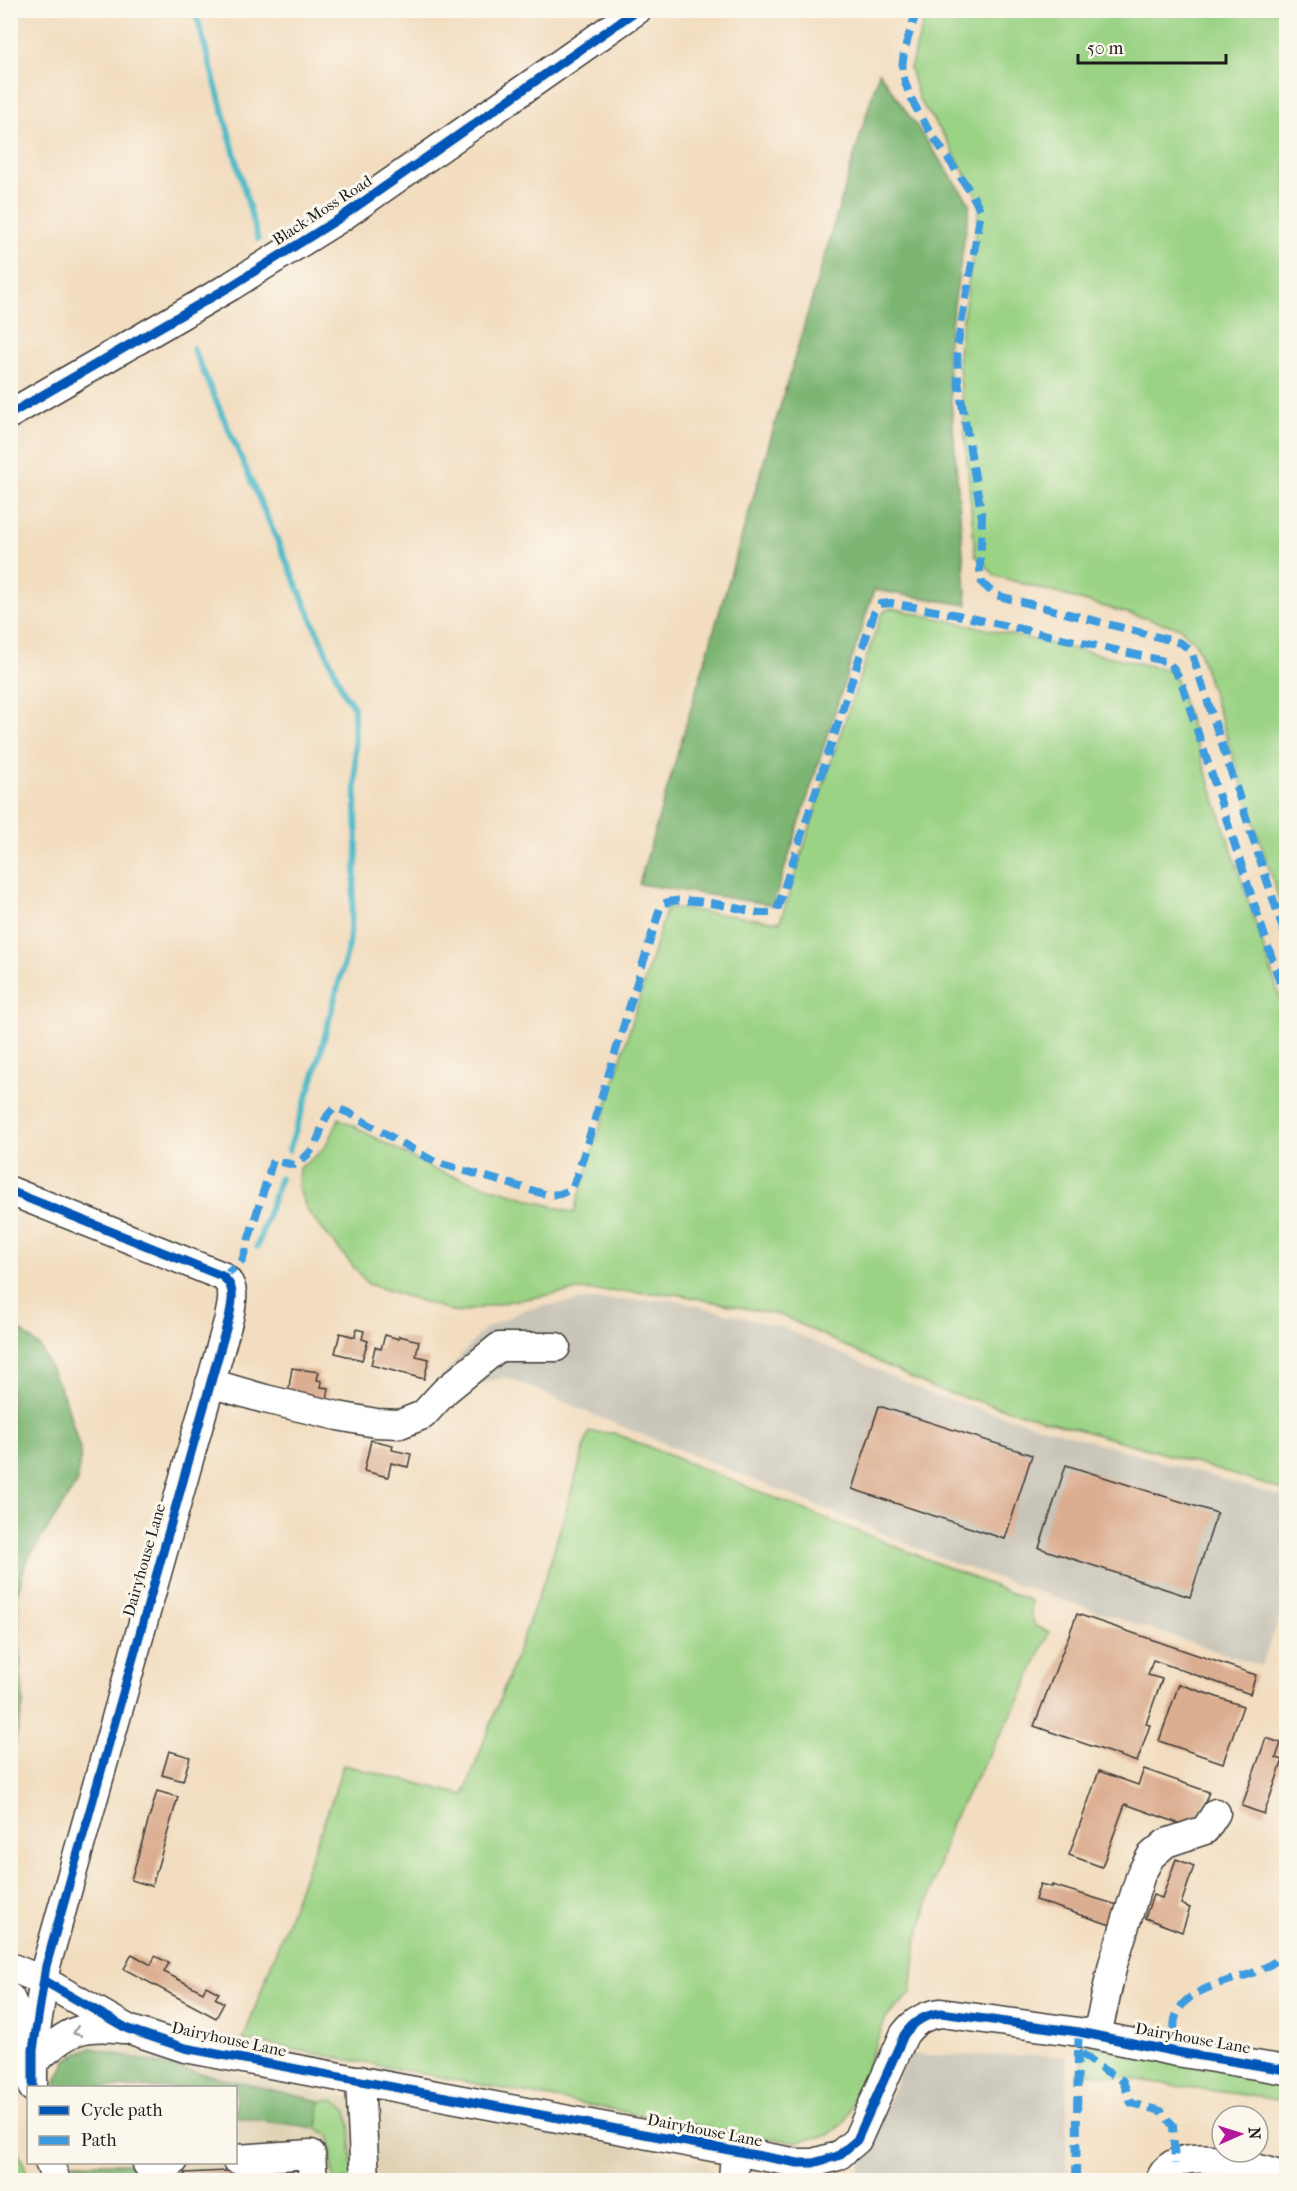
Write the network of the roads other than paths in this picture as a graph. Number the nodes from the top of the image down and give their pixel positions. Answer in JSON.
{"nodes":[{"id":1,"x":637,"y":10,"type":"edge"},
{"id":2,"x":10,"y":414,"type":"edge"},
{"id":3,"x":10,"y":1191,"type":"edge"},
{"id":4,"x":556,"y":1347,"type":"dead end"},
{"id":5,"x":210,"y":1383,"type":"junction"},
{"id":6,"x":1216,"y":1813,"type":"dead end"},
{"id":7,"x":10,"y":1968,"type":"edge"},
{"id":8,"x":44,"y":1981,"type":"junction"},
{"id":9,"x":10,"y":1998,"type":"edge"},
{"id":10,"x":128,"y":2029,"type":"junction"},
{"id":11,"x":1097,"y":2035,"type":"junction"},
{"id":12,"x":1287,"y":2070,"type":"edge"},
{"id":13,"x":33,"y":2075,"type":"edge"},
{"id":14,"x":360,"y":2080,"type":"junction"},
{"id":15,"x":735,"y":2151,"type":"junction"},
{"id":16,"x":237,"y":2158,"type":"edge"},
{"id":17,"x":49,"y":2164,"type":"edge"},
{"id":18,"x":1287,"y":2177,"type":"edge"},
{"id":19,"x":56,"y":2181,"type":"edge"},
{"id":20,"x":313,"y":2181,"type":"edge"},
{"id":21,"x":365,"y":2181,"type":"edge"},
{"id":22,"x":733,"y":2181,"type":"edge"},
{"id":23,"x":1160,"y":2181,"type":"edge"}],
"edges":[{"from":1,"to":2,"type":"street","name":"Black Moss Road"},
{"from":3,"to":5,"type":"street","name":"Dairyhouse Lane"},
{"from":4,"to":5,"type":"street"},
{"from":5,"to":8,"type":"street","name":"Dairyhouse Lane"},
{"from":6,"to":11,"type":"street"},
{"from":7,"to":8,"type":"street"},
{"from":8,"to":10,"type":"street","name":"Dairyhouse Lane"},
{"from":8,"to":13,"type":"street"},
{"from":9,"to":13,"type":"street"},
{"from":10,"to":13,"type":"street","one_way":true},
{"from":10,"to":14,"type":"street","name":"Dairyhouse Lane"},
{"from":11,"to":12,"type":"street","name":"Dairyhouse Lane"},
{"from":11,"to":15,"type":"street","name":"Dairyhouse Lane"},
{"from":14,"to":15,"type":"street","name":"Dairyhouse Lane"},
{"from":14,"to":21,"type":"street"},
{"from":15,"to":22,"type":"street"},
{"from":16,"to":20,"type":"street"},
{"from":17,"to":19,"type":"street"},
{"from":18,"to":23,"type":"street"}]}
